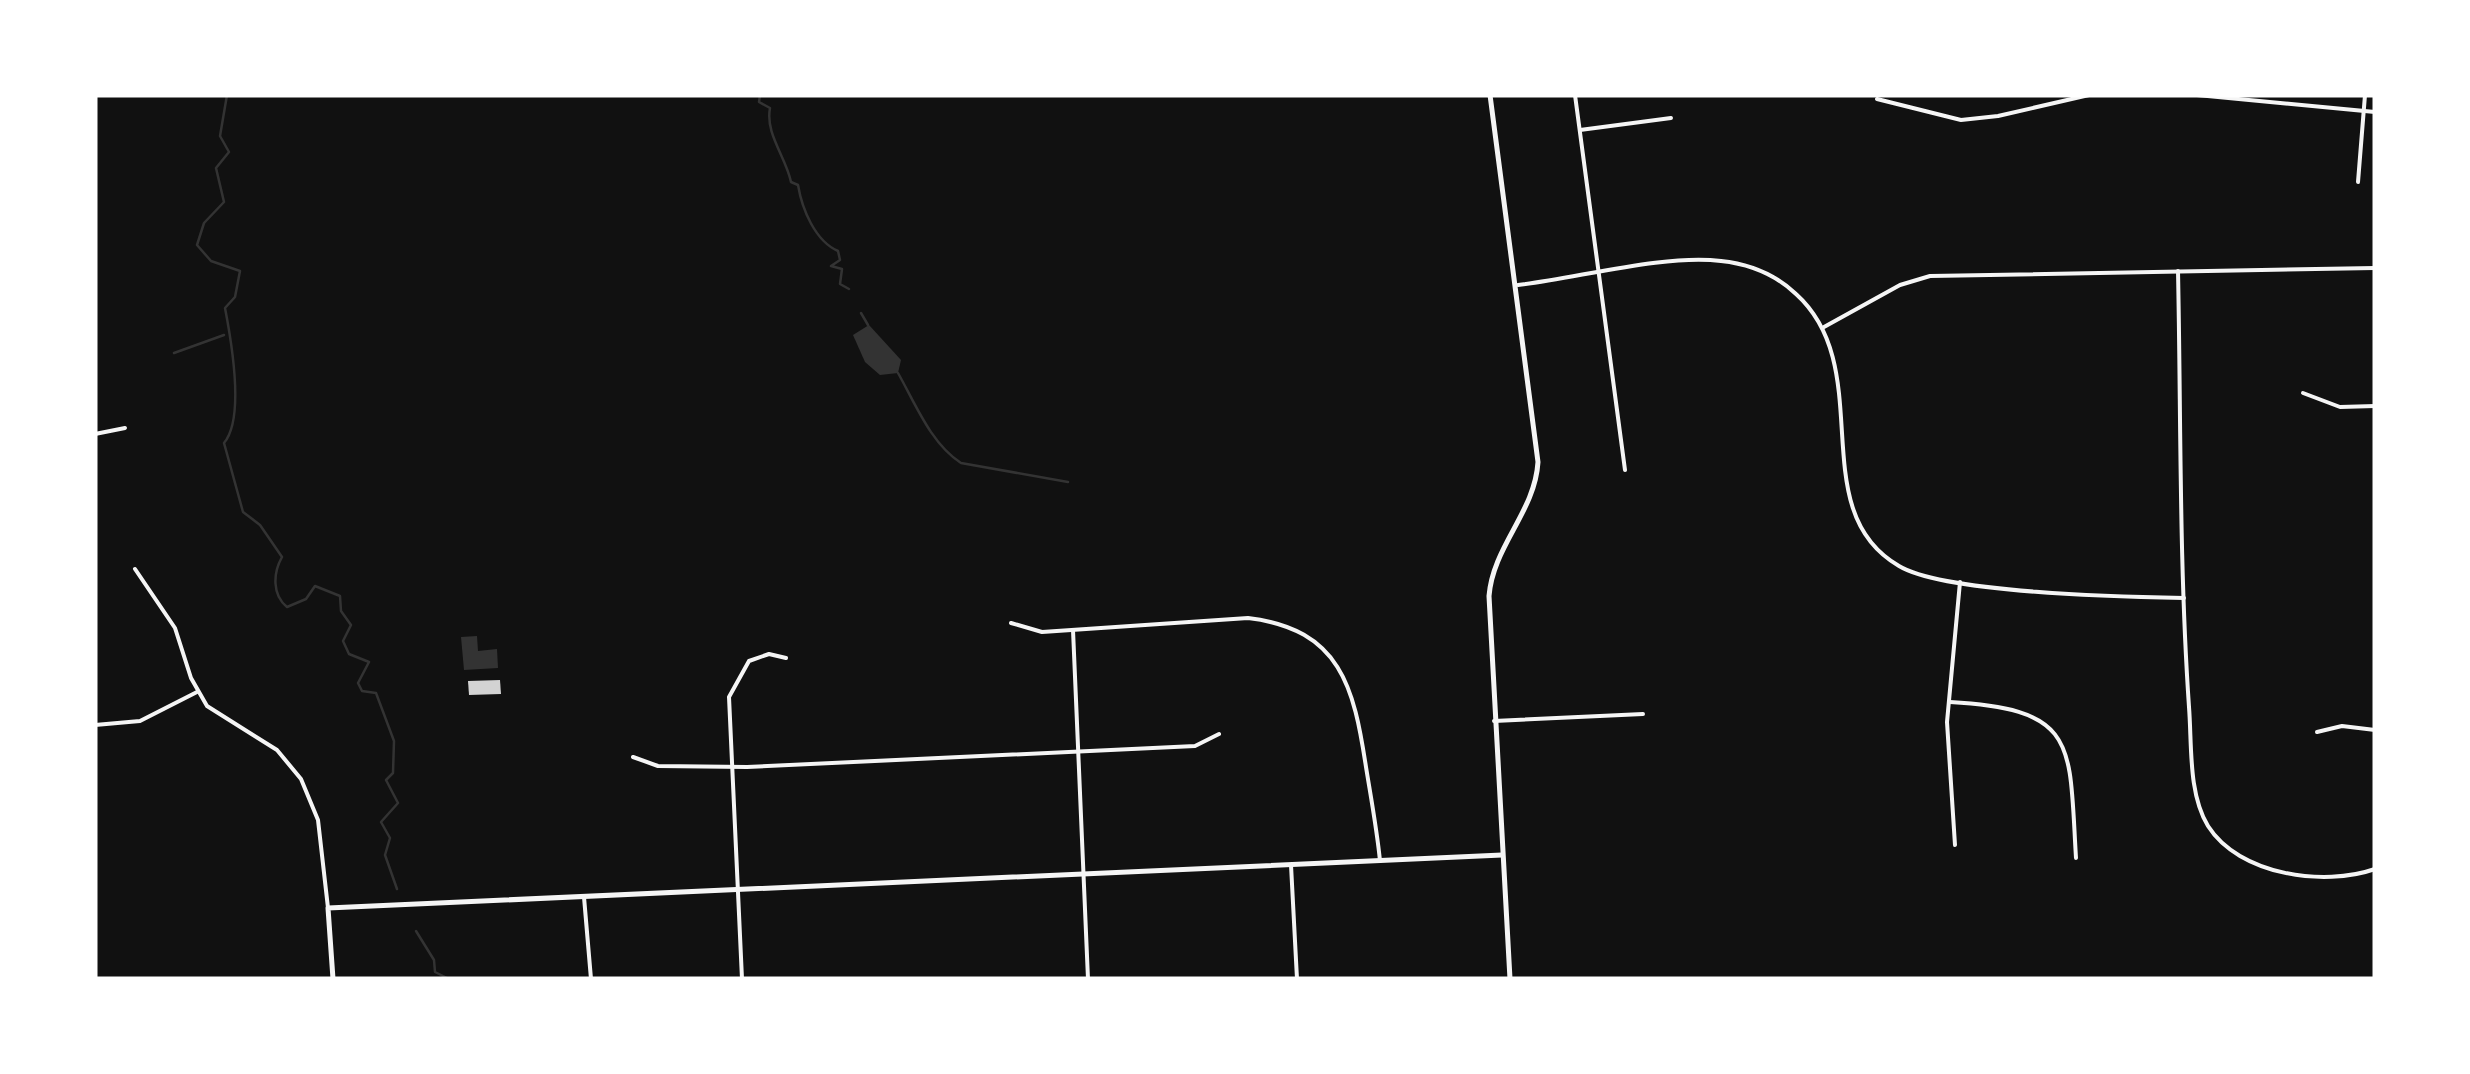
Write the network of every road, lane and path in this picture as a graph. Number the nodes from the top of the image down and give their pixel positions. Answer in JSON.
{"nodes":[{"id":1,"x":1490,"y":95,"type":"edge"},
{"id":2,"x":1575,"y":95,"type":"edge"},
{"id":3,"x":2089,"y":95,"type":"edge"},
{"id":4,"x":2197,"y":95,"type":"edge"},
{"id":5,"x":2365,"y":95,"type":"edge"},
{"id":6,"x":1877,"y":100,"type":"dead end"},
{"id":7,"x":2363,"y":111,"type":"junction"},
{"id":8,"x":2375,"y":112,"type":"edge"},
{"id":9,"x":1671,"y":118,"type":"dead end"},
{"id":10,"x":1580,"y":130,"type":"junction"},
{"id":11,"x":2358,"y":182,"type":"dead end"},
{"id":12,"x":2375,"y":268,"type":"edge"},
{"id":13,"x":2178,"y":271,"type":"junction"},
{"id":14,"x":1598,"y":273,"type":"junction"},
{"id":15,"x":1518,"y":285,"type":"junction"},
{"id":16,"x":1824,"y":326,"type":"junction"},
{"id":17,"x":2303,"y":393,"type":"dead end"},
{"id":18,"x":2375,"y":406,"type":"edge"},
{"id":19,"x":126,"y":428,"type":"dead end"},
{"id":20,"x":95,"y":434,"type":"edge"},
{"id":21,"x":1625,"y":470,"type":"dead end"},
{"id":22,"x":135,"y":569,"type":"dead end"},
{"id":23,"x":1960,"y":582,"type":"junction"},
{"id":24,"x":2184,"y":598,"type":"junction"},
{"id":25,"x":1011,"y":623,"type":"dead end"},
{"id":26,"x":1073,"y":630,"type":"junction"},
{"id":27,"x":786,"y":658,"type":"dead end"},
{"id":28,"x":197,"y":692,"type":"junction"},
{"id":29,"x":1950,"y":702,"type":"junction"},
{"id":30,"x":1643,"y":714,"type":"dead end"},
{"id":31,"x":1494,"y":721,"type":"junction"},
{"id":32,"x":95,"y":724,"type":"edge"},
{"id":33,"x":2375,"y":730,"type":"edge"},
{"id":34,"x":2317,"y":732,"type":"dead end"},
{"id":35,"x":1218,"y":734,"type":"dead end"},
{"id":36,"x":1078,"y":752,"type":"junction"},
{"id":37,"x":633,"y":757,"type":"dead end"},
{"id":38,"x":732,"y":766,"type":"junction"},
{"id":39,"x":1955,"y":845,"type":"dead end"},
{"id":40,"x":1502,"y":855,"type":"junction"},
{"id":41,"x":1380,"y":858,"type":"junction"},
{"id":42,"x":2076,"y":858,"type":"dead end"},
{"id":43,"x":1290,"y":865,"type":"junction"},
{"id":44,"x":2375,"y":869,"type":"edge"},
{"id":45,"x":1084,"y":874,"type":"junction"},
{"id":46,"x":736,"y":890,"type":"junction"},
{"id":47,"x":584,"y":897,"type":"junction"},
{"id":48,"x":328,"y":908,"type":"junction"},
{"id":49,"x":333,"y":979,"type":"edge"},
{"id":50,"x":591,"y":979,"type":"edge"},
{"id":51,"x":742,"y":979,"type":"edge"},
{"id":52,"x":1088,"y":979,"type":"edge"},
{"id":53,"x":1297,"y":979,"type":"edge"},
{"id":54,"x":1510,"y":979,"type":"edge"}],
"edges":[{"from":1,"to":15,"type":"street"},
{"from":2,"to":10,"type":"street"},
{"from":3,"to":6,"type":"street"},
{"from":4,"to":7,"type":"street"},
{"from":5,"to":7,"type":"street"},
{"from":7,"to":8,"type":"street"},
{"from":7,"to":11,"type":"street"},
{"from":9,"to":10,"type":"street"},
{"from":10,"to":14,"type":"street"},
{"from":12,"to":13,"type":"street"},
{"from":13,"to":16,"type":"street"},
{"from":13,"to":24,"type":"street"},
{"from":14,"to":15,"type":"street"},
{"from":14,"to":16,"type":"street"},
{"from":14,"to":21,"type":"street"},
{"from":15,"to":31,"type":"street"},
{"from":16,"to":23,"type":"street"},
{"from":17,"to":18,"type":"street"},
{"from":19,"to":20,"type":"street"},
{"from":22,"to":28,"type":"street"},
{"from":23,"to":24,"type":"street"},
{"from":23,"to":29,"type":"street"},
{"from":24,"to":44,"type":"street"},
{"from":25,"to":26,"type":"street"},
{"from":26,"to":36,"type":"street"},
{"from":26,"to":41,"type":"street"},
{"from":27,"to":38,"type":"street"},
{"from":28,"to":32,"type":"street"},
{"from":28,"to":48,"type":"street"},
{"from":29,"to":39,"type":"street"},
{"from":29,"to":42,"type":"street"},
{"from":30,"to":31,"type":"street"},
{"from":31,"to":40,"type":"street"},
{"from":33,"to":34,"type":"street"},
{"from":35,"to":36,"type":"street"},
{"from":36,"to":38,"type":"street"},
{"from":36,"to":45,"type":"street"},
{"from":37,"to":38,"type":"street"},
{"from":38,"to":46,"type":"street"},
{"from":40,"to":41,"type":"street"},
{"from":40,"to":54,"type":"street"},
{"from":41,"to":43,"type":"street"},
{"from":43,"to":45,"type":"street"},
{"from":43,"to":53,"type":"street"},
{"from":45,"to":46,"type":"street"},
{"from":45,"to":52,"type":"street"},
{"from":46,"to":47,"type":"street"},
{"from":46,"to":51,"type":"street"},
{"from":47,"to":48,"type":"street"},
{"from":47,"to":50,"type":"street"},
{"from":48,"to":49,"type":"street"}]}
